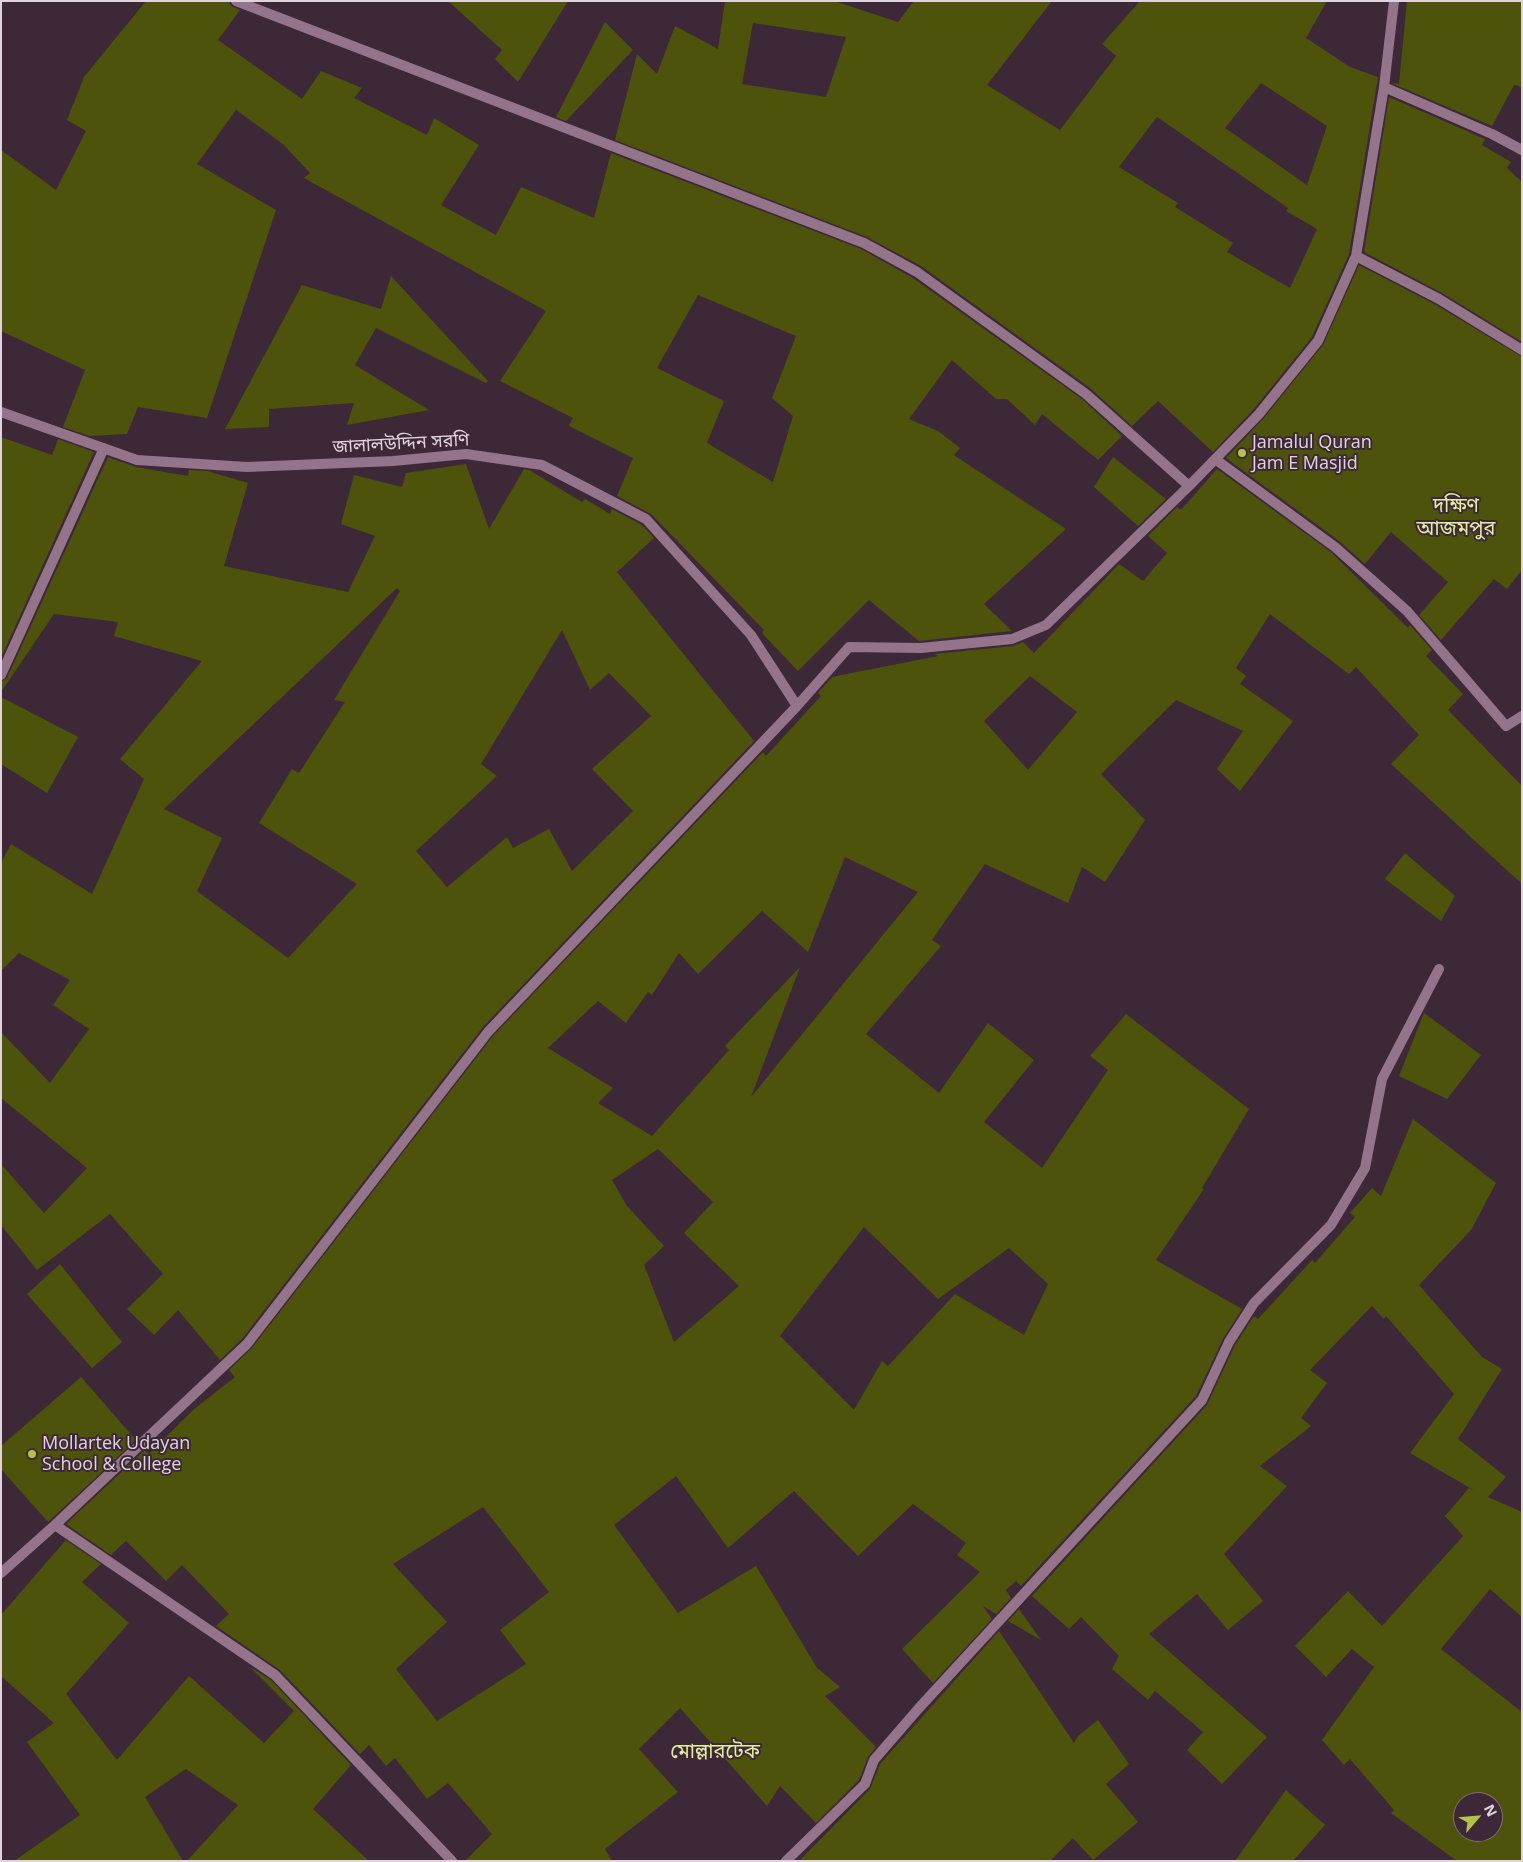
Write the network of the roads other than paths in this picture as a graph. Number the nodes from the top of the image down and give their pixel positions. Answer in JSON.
{"nodes":[{"id":1,"x":236,"y":1,"type":"edge"},
{"id":2,"x":1394,"y":1,"type":"edge"},
{"id":3,"x":1384,"y":87,"type":"junction"},
{"id":4,"x":1522,"y":150,"type":"edge"},
{"id":5,"x":1356,"y":256,"type":"junction"},
{"id":6,"x":1522,"y":350,"type":"edge"},
{"id":7,"x":1,"y":412,"type":"edge"},
{"id":8,"x":104,"y":448,"type":"junction"},
{"id":9,"x":1215,"y":459,"type":"junction"},
{"id":10,"x":1189,"y":486,"type":"junction"},
{"id":11,"x":1,"y":675,"type":"edge"},
{"id":12,"x":797,"y":706,"type":"junction"},
{"id":13,"x":1522,"y":716,"type":"edge"},
{"id":14,"x":1438,"y":969,"type":"dead end"},
{"id":15,"x":56,"y":1525,"type":"junction"},
{"id":16,"x":1,"y":1573,"type":"edge"},
{"id":17,"x":452,"y":1861,"type":"edge"},
{"id":18,"x":786,"y":1861,"type":"edge"}],
"edges":[{"from":1,"to":10,"type":"street"},
{"from":2,"to":3,"type":"street"},
{"from":3,"to":4,"type":"street"},
{"from":3,"to":5,"type":"street"},
{"from":5,"to":6,"type":"street"},
{"from":5,"to":9,"type":"street"},
{"from":7,"to":8,"type":"street","name":"জালালউদ্দিন সরণি"},
{"from":8,"to":11,"type":"street"},
{"from":8,"to":12,"type":"street","name":"জালালউদ্দিন সরণি"},
{"from":9,"to":10,"type":"street"},
{"from":9,"to":13,"type":"street"},
{"from":10,"to":12,"type":"street"},
{"from":12,"to":15,"type":"street"},
{"from":14,"to":18,"type":"street"},
{"from":15,"to":16,"type":"street"},
{"from":15,"to":17,"type":"street"}]}
